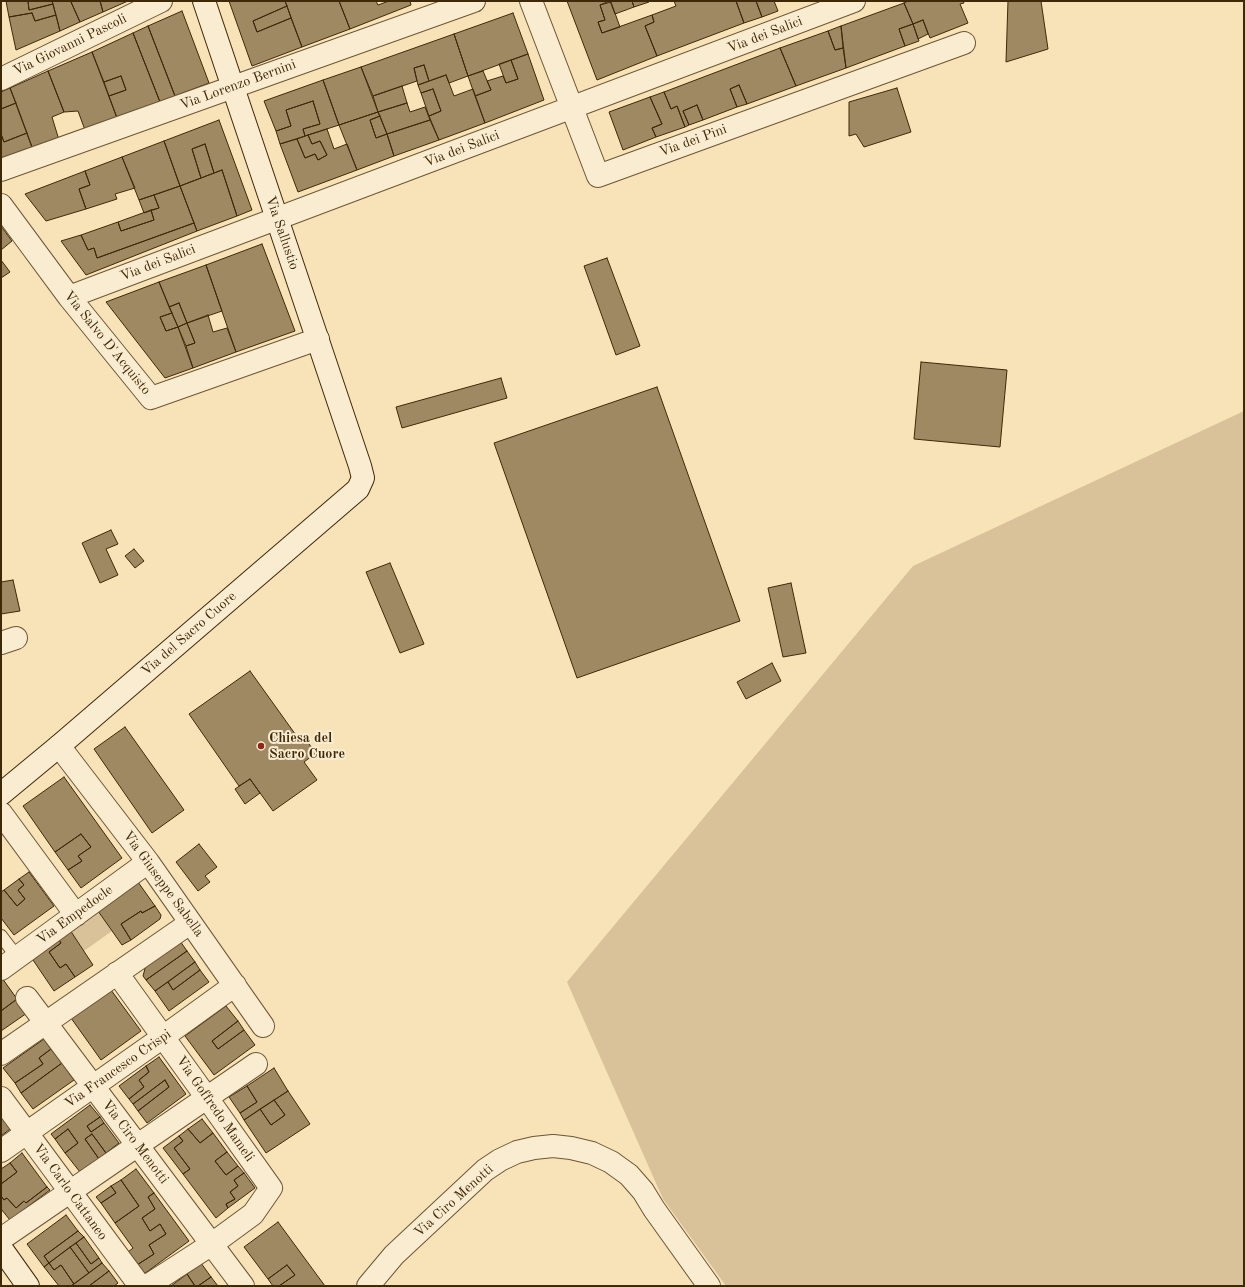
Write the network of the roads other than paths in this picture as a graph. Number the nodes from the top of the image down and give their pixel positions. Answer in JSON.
{"nodes":[{"id":1,"x":161,"y":1,"type":"edge"},
{"id":2,"x":204,"y":1,"type":"edge"},
{"id":3,"x":474,"y":1,"type":"edge"},
{"id":4,"x":531,"y":1,"type":"edge"},
{"id":5,"x":854,"y":1,"type":"edge"},
{"id":6,"x":964,"y":43,"type":"dead end"},
{"id":7,"x":1,"y":79,"type":"edge"},
{"id":8,"x":233,"y":87,"type":"junction"},
{"id":9,"x":571,"y":107,"type":"junction"},
{"id":10,"x":1,"y":170,"type":"edge"},
{"id":11,"x":1,"y":205,"type":"edge"},
{"id":12,"x":277,"y":218,"type":"junction"},
{"id":13,"x":69,"y":297,"type":"junction"},
{"id":14,"x":318,"y":340,"type":"junction"},
{"id":15,"x":360,"y":466,"type":"joint"},
{"id":16,"x":59,"y":746,"type":"junction"},
{"id":17,"x":1,"y":794,"type":"edge"},
{"id":18,"x":1,"y":813,"type":"edge"},
{"id":19,"x":148,"y":862,"type":"junction"},
{"id":20,"x":76,"y":915,"type":"junction"},
{"id":21,"x":190,"y":923,"type":"junction"},
{"id":22,"x":1,"y":936,"type":"edge"},
{"id":23,"x":9,"y":963,"type":"edge"},
{"id":24,"x":117,"y":973,"type":"junction"},
{"id":25,"x":235,"y":986,"type":"junction"},
{"id":26,"x":27,"y":998,"type":"dead end"},
{"id":27,"x":46,"y":1023,"type":"junction"},
{"id":28,"x":263,"y":1026,"type":"dead end"},
{"id":29,"x":163,"y":1037,"type":"junction"},
{"id":30,"x":1,"y":1054,"type":"edge"},
{"id":31,"x":256,"y":1064,"type":"dead end"},
{"id":32,"x":93,"y":1086,"type":"junction"},
{"id":33,"x":1,"y":1098,"type":"edge"},
{"id":34,"x":207,"y":1098,"type":"junction"},
{"id":35,"x":27,"y":1134,"type":"junction"},
{"id":36,"x":138,"y":1145,"type":"junction"},
{"id":37,"x":1,"y":1151,"type":"edge"},
{"id":38,"x":70,"y":1192,"type":"junction"},
{"id":39,"x":1,"y":1239,"type":"edge"},
{"id":40,"x":212,"y":1244,"type":"junction"},
{"id":41,"x":1,"y":1248,"type":"edge"},
{"id":42,"x":28,"y":1286,"type":"edge"},
{"id":43,"x":140,"y":1286,"type":"edge"},
{"id":44,"x":147,"y":1286,"type":"edge"},
{"id":45,"x":243,"y":1286,"type":"edge"},
{"id":46,"x":368,"y":1286,"type":"edge"},
{"id":47,"x":709,"y":1286,"type":"edge"}],
"edges":[{"from":1,"to":7,"type":"street","name":"Via Giovanni Pascoli"},
{"from":2,"to":8,"type":"street","name":"Via Sallustio"},
{"from":3,"to":8,"type":"street","name":"Via Lorenzo Bernini"},
{"from":4,"to":9,"type":"street","name":"Via dei Pini"},
{"from":5,"to":9,"type":"street","name":"Via dei Salici"},
{"from":6,"to":9,"type":"street","name":"Via dei Pini"},
{"from":8,"to":10,"type":"street","name":"Via Lorenzo Bernini"},
{"from":8,"to":12,"type":"street","name":"Via Sallustio"},
{"from":9,"to":12,"type":"street","name":"Via dei Salici"},
{"from":11,"to":13,"type":"street","name":"Via Salvo D'Acquisto"},
{"from":12,"to":13,"type":"street","name":"Via dei Salici"},
{"from":12,"to":14,"type":"street","name":"Via Sallustio"},
{"from":13,"to":14,"type":"street","name":"Via Salvo D'Acquisto"},
{"from":14,"to":15,"type":"street","name":"Via Sallustio"},
{"from":15,"to":16,"type":"street","name":"Via del Sacro Cuore"},
{"from":16,"to":17,"type":"street","name":"Via del Sacro Cuore"},
{"from":16,"to":19,"type":"street","name":"Via Giuseppe Sabella"},
{"from":18,"to":20,"type":"street"},
{"from":19,"to":20,"type":"street","name":"Via Empedocle"},
{"from":19,"to":21,"type":"street","name":"Via Giuseppe Sabella"},
{"from":20,"to":23,"type":"street","name":"Via Empedocle"},
{"from":21,"to":24,"type":"street"},
{"from":21,"to":25,"type":"street","name":"Via Giuseppe Sabella"},
{"from":22,"to":23,"type":"lane"},
{"from":24,"to":27,"type":"street"},
{"from":24,"to":29,"type":"street","name":"Via Goffredo Mameli"},
{"from":25,"to":28,"type":"street","name":"Via Giuseppe Sabella"},
{"from":25,"to":29,"type":"street","name":"Via Francesco Crispi"},
{"from":26,"to":27,"type":"street","name":"Via Ciro Menotti"},
{"from":27,"to":30,"type":"street"},
{"from":27,"to":32,"type":"street","name":"Via Ciro Menotti"},
{"from":29,"to":32,"type":"street","name":"Via Francesco Crispi"},
{"from":29,"to":34,"type":"street","name":"Via Goffredo Mameli"},
{"from":31,"to":34,"type":"street"},
{"from":32,"to":35,"type":"street","name":"Via Francesco Crispi"},
{"from":32,"to":36,"type":"street","name":"Via Ciro Menotti"},
{"from":33,"to":35,"type":"street","name":"Via Carlo Cattaneo"},
{"from":34,"to":36,"type":"street"},
{"from":34,"to":40,"type":"street","name":"Via Goffredo Mameli"},
{"from":35,"to":37,"type":"street","name":"Via Francesco Crispi"},
{"from":35,"to":38,"type":"street","name":"Via Carlo Cattaneo"},
{"from":36,"to":38,"type":"street"},
{"from":36,"to":40,"type":"street","name":"Via Ciro Menotti"},
{"from":38,"to":39,"type":"street"},
{"from":38,"to":43,"type":"street","name":"Via Carlo Cattaneo"},
{"from":40,"to":44,"type":"street"},
{"from":40,"to":45,"type":"street","name":"Via Ciro Menotti"},
{"from":41,"to":42,"type":"street"},
{"from":46,"to":47,"type":"street","name":"Via Ciro Menotti"}]}
